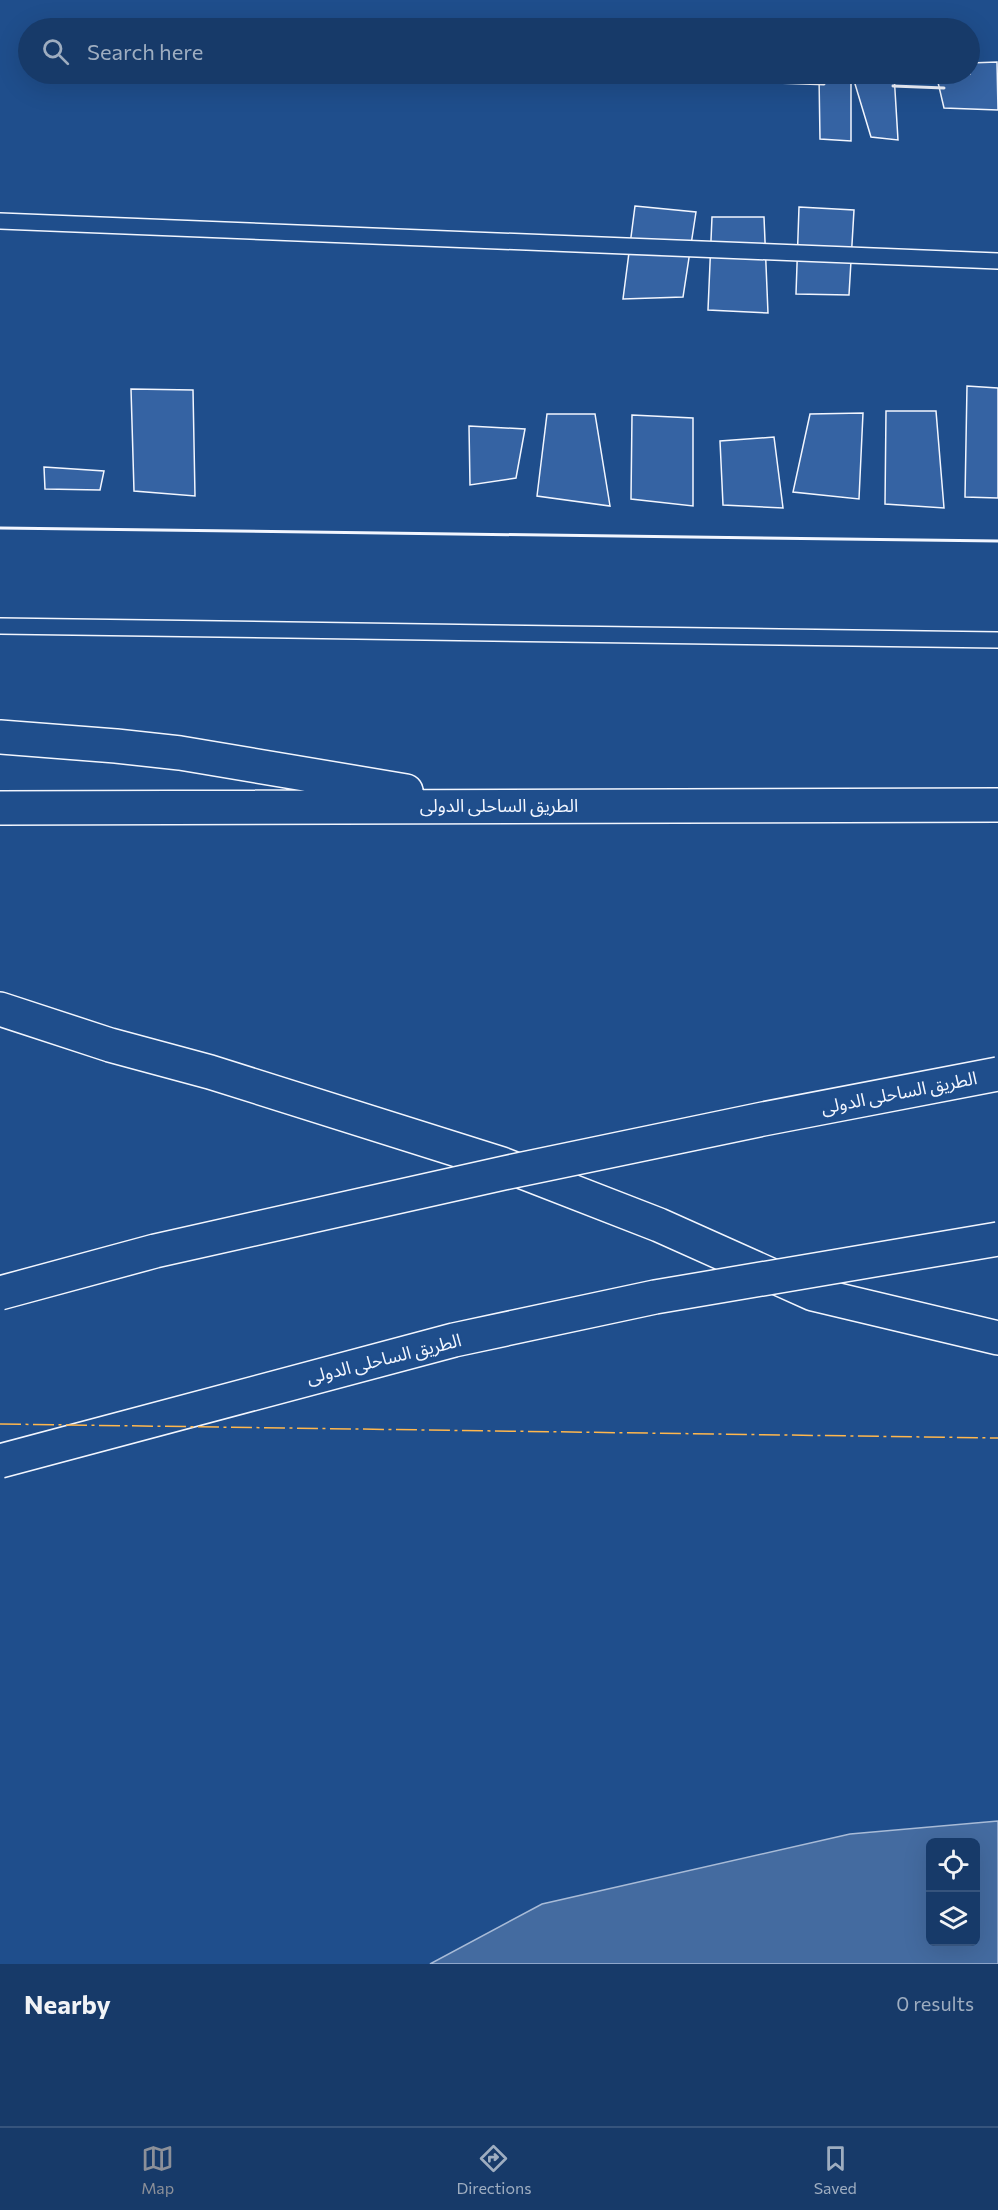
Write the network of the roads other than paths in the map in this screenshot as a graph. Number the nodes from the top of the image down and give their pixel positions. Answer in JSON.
{"nodes":[{"id":1,"x":0,"y":221,"type":"edge"},
{"id":2,"x":998,"y":261,"type":"edge"},
{"id":3,"x":0,"y":626,"type":"edge"},
{"id":4,"x":998,"y":640,"type":"edge"},
{"id":5,"x":0,"y":737,"type":"edge"},
{"id":6,"x":998,"y":805,"type":"edge"},
{"id":7,"x":496,"y":807,"type":"junction"},
{"id":8,"x":0,"y":808,"type":"edge"},
{"id":9,"x":0,"y":1009,"type":"edge"},
{"id":10,"x":0,"y":1033,"type":"edge"},
{"id":11,"x":110,"y":1045,"type":"junction"},
{"id":12,"x":998,"y":1074,"type":"edge"},
{"id":13,"x":998,"y":1239,"type":"edge"},
{"id":14,"x":0,"y":1293,"type":"edge"},
{"id":15,"x":998,"y":1338,"type":"edge"},
{"id":16,"x":0,"y":1461,"type":"edge"}],
"edges":[{"from":1,"to":2,"type":"lane"},
{"from":3,"to":4,"type":"lane"},
{"from":5,"to":7,"type":"highway"},
{"from":6,"to":7,"type":"highway","name":"الطريق الساحلى الدولى"},
{"from":7,"to":8,"type":"highway","name":"الطريق الساحلى الدولى"},
{"from":9,"to":11,"type":"highway"},
{"from":10,"to":11,"type":"highway"},
{"from":11,"to":15,"type":"highway"},
{"from":12,"to":14,"type":"highway","name":"الطريق الساحلى الدولى","bridge":true},
{"from":13,"to":16,"type":"highway","name":"الطريق الساحلى الدولى","bridge":true}]}
